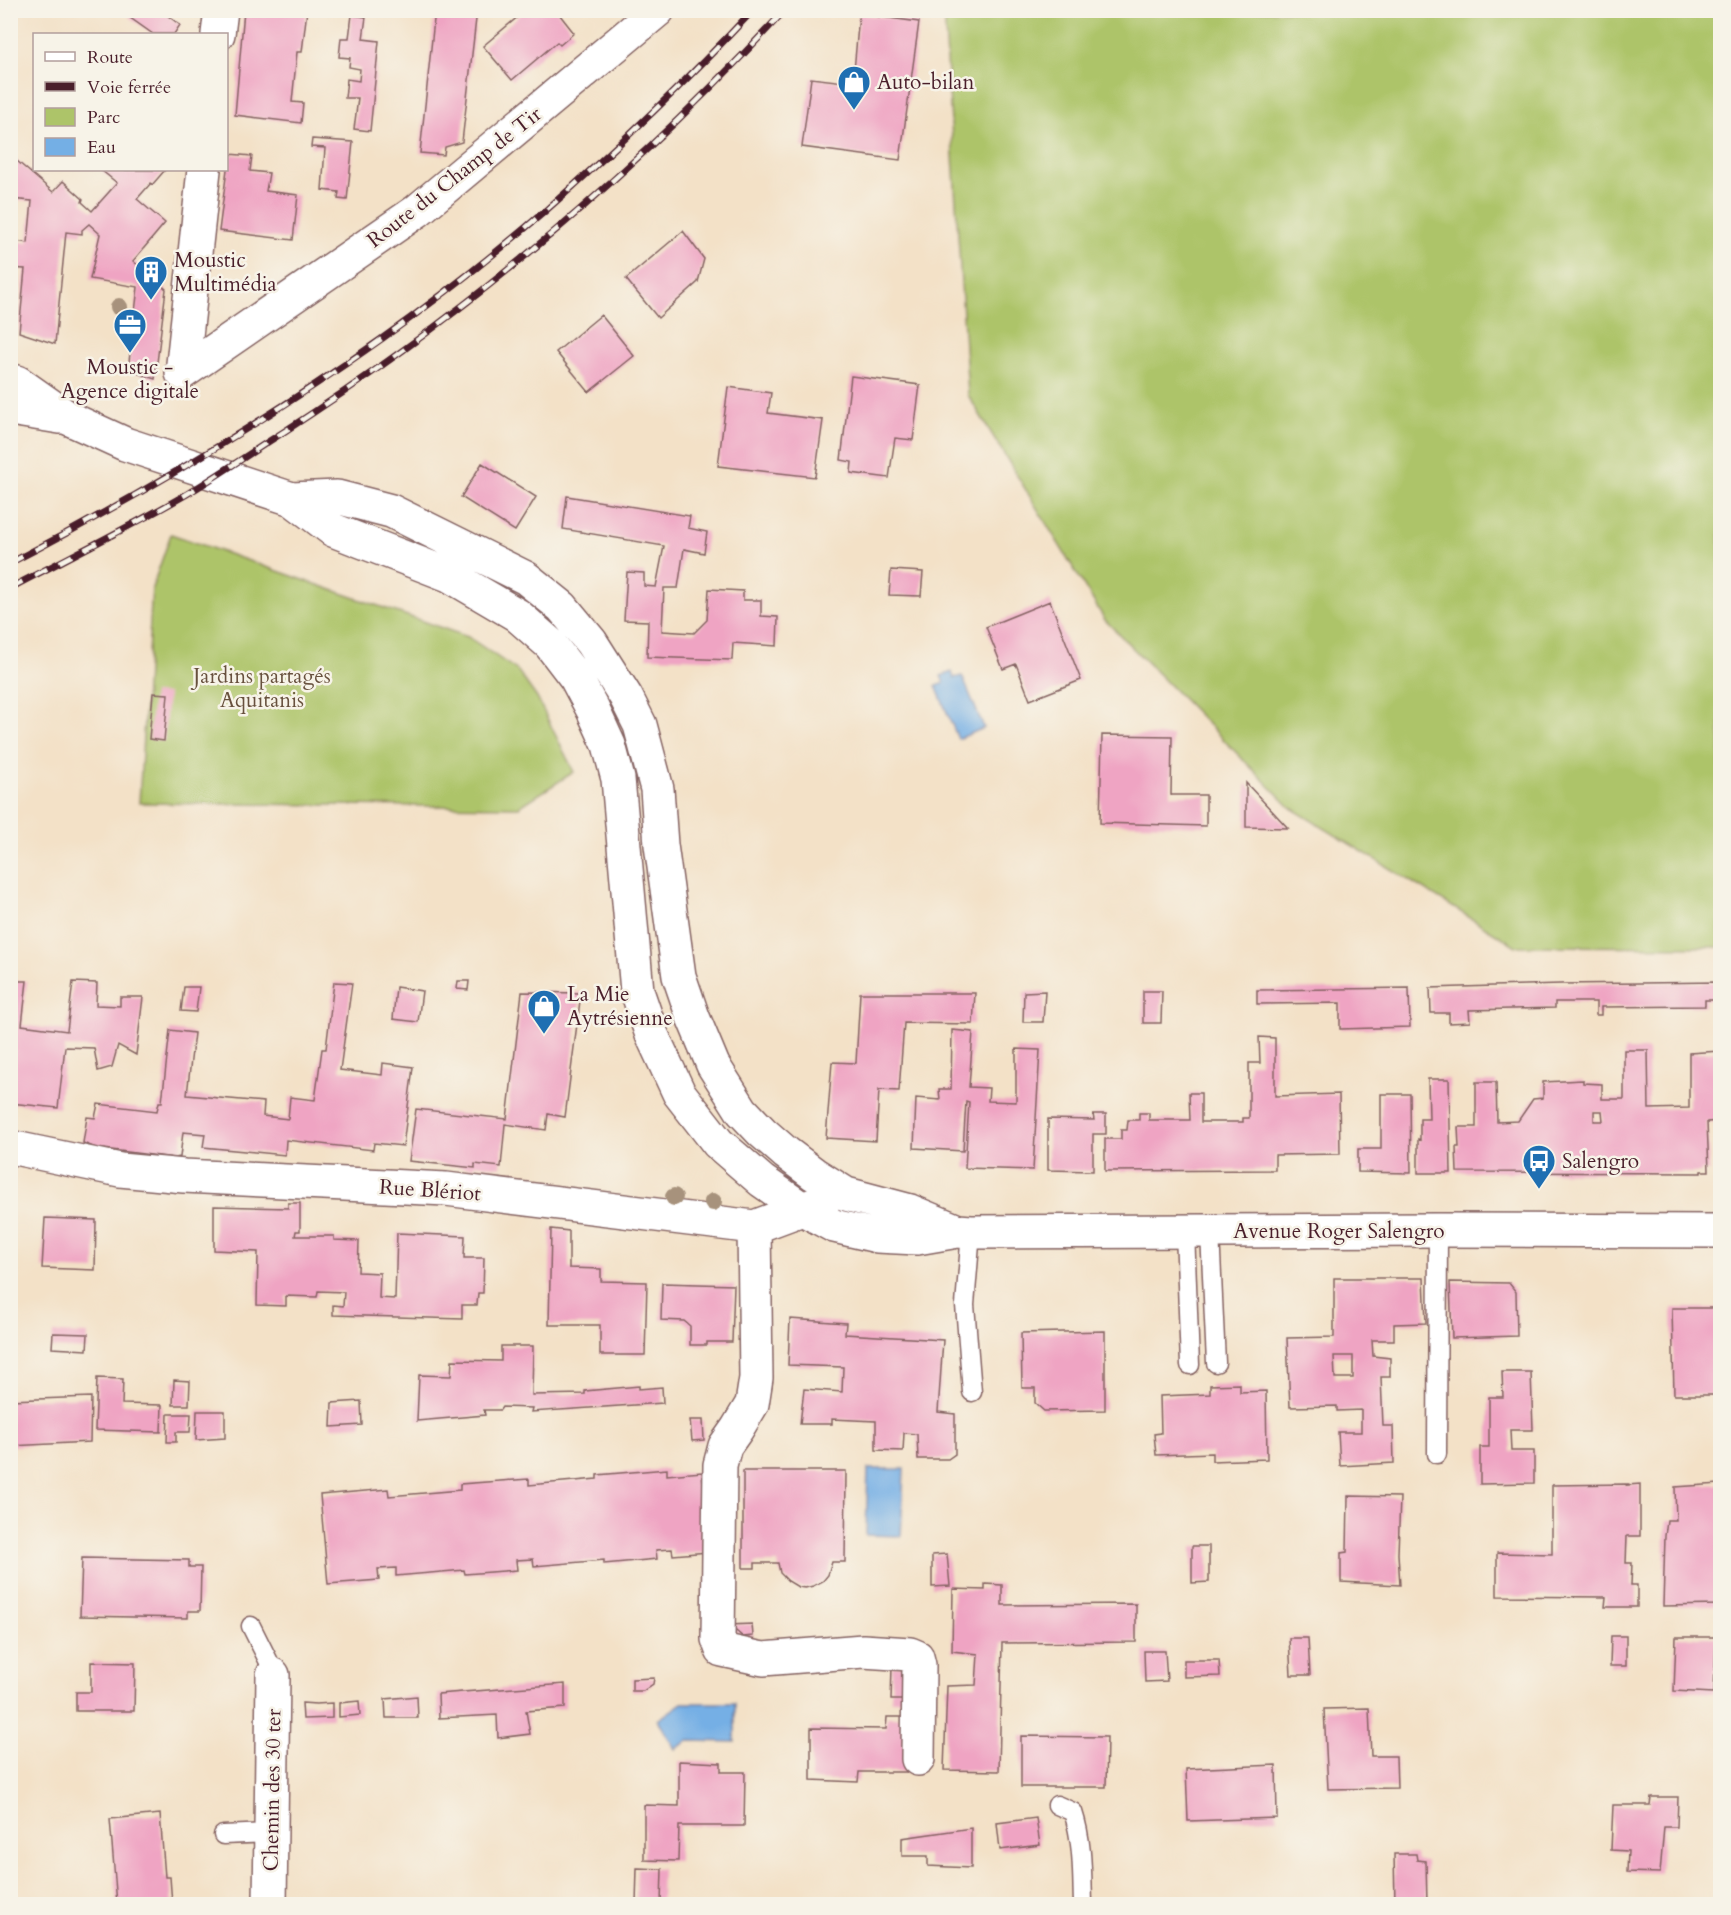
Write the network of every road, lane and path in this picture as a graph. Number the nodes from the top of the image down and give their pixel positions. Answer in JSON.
{"nodes":[{"id":1,"x":220,"y":10,"type":"edge"},
{"id":2,"x":658,"y":10,"type":"edge"},
{"id":3,"x":218,"y":33,"type":"edge"},
{"id":4,"x":204,"y":171,"type":"edge"},
{"id":5,"x":10,"y":380,"type":"edge"},
{"id":6,"x":10,"y":409,"type":"edge"},
{"id":7,"x":68,"y":418,"type":"junction"},
{"id":8,"x":292,"y":499,"type":"junction"},
{"id":9,"x":10,"y":1147,"type":"edge"},
{"id":10,"x":846,"y":1194,"type":"junction"},
{"id":11,"x":801,"y":1208,"type":"junction"},
{"id":12,"x":754,"y":1227,"type":"junction"},
{"id":13,"x":1438,"y":1230,"type":"junction"},
{"id":14,"x":964,"y":1232,"type":"junction"},
{"id":15,"x":1198,"y":1232,"type":"junction"},
{"id":16,"x":1720,"y":1232,"type":"edge"},
{"id":17,"x":1216,"y":1363,"type":"dead end"},
{"id":18,"x":1190,"y":1365,"type":"dead end"},
{"id":19,"x":972,"y":1392,"type":"dead end"},
{"id":20,"x":1437,"y":1454,"type":"dead end"},
{"id":21,"x":251,"y":1626,"type":"dead end"},
{"id":22,"x":273,"y":1675,"type":"joint"},
{"id":23,"x":918,"y":1759,"type":"dead end"},
{"id":24,"x":1057,"y":1805,"type":"dead end"},
{"id":25,"x":272,"y":1833,"type":"junction"},
{"id":26,"x":223,"y":1835,"type":"dead end"},
{"id":27,"x":270,"y":1905,"type":"edge"},
{"id":28,"x":1083,"y":1905,"type":"edge"}],
"edges":[{"from":1,"to":3,"type":"main road"},
{"from":2,"to":4,"type":"main road","name":"Route du Champ de Tir"},
{"from":5,"to":7,"type":"main road"},
{"from":6,"to":7,"type":"main road"},
{"from":7,"to":8,"type":"main road","name":"Avenue Roger Salengro"},
{"from":8,"to":10,"type":"main road","name":"Avenue Roger Salengro"},
{"from":8,"to":11,"type":"main road","name":"Avenue Roger Salengro"},
{"from":9,"to":12,"type":"main road","name":"Rue Blériot"},
{"from":10,"to":11,"type":"main road","name":"Rue Blériot"},
{"from":10,"to":14,"type":"main road","name":"Avenue Roger Salengro"},
{"from":11,"to":12,"type":"main road","name":"Rue Blériot"},
{"from":11,"to":14,"type":"main road","name":"Avenue Roger Salengro"},
{"from":12,"to":23,"type":"main road"},
{"from":13,"to":15,"type":"main road","name":"Avenue Roger Salengro"},
{"from":13,"to":16,"type":"main road","name":"Avenue Roger Salengro"},
{"from":13,"to":20,"type":"lane"},
{"from":14,"to":15,"type":"main road","name":"Avenue Roger Salengro"},
{"from":14,"to":19,"type":"lane"},
{"from":15,"to":17,"type":"lane"},
{"from":15,"to":18,"type":"lane"},
{"from":21,"to":22,"type":"lane"},
{"from":22,"to":25,"type":"main road","name":"Chemin des 30 ter"},
{"from":24,"to":28,"type":"lane"},
{"from":25,"to":26,"type":"lane"},
{"from":25,"to":27,"type":"main road","name":"Chemin des 30 ter"}]}
